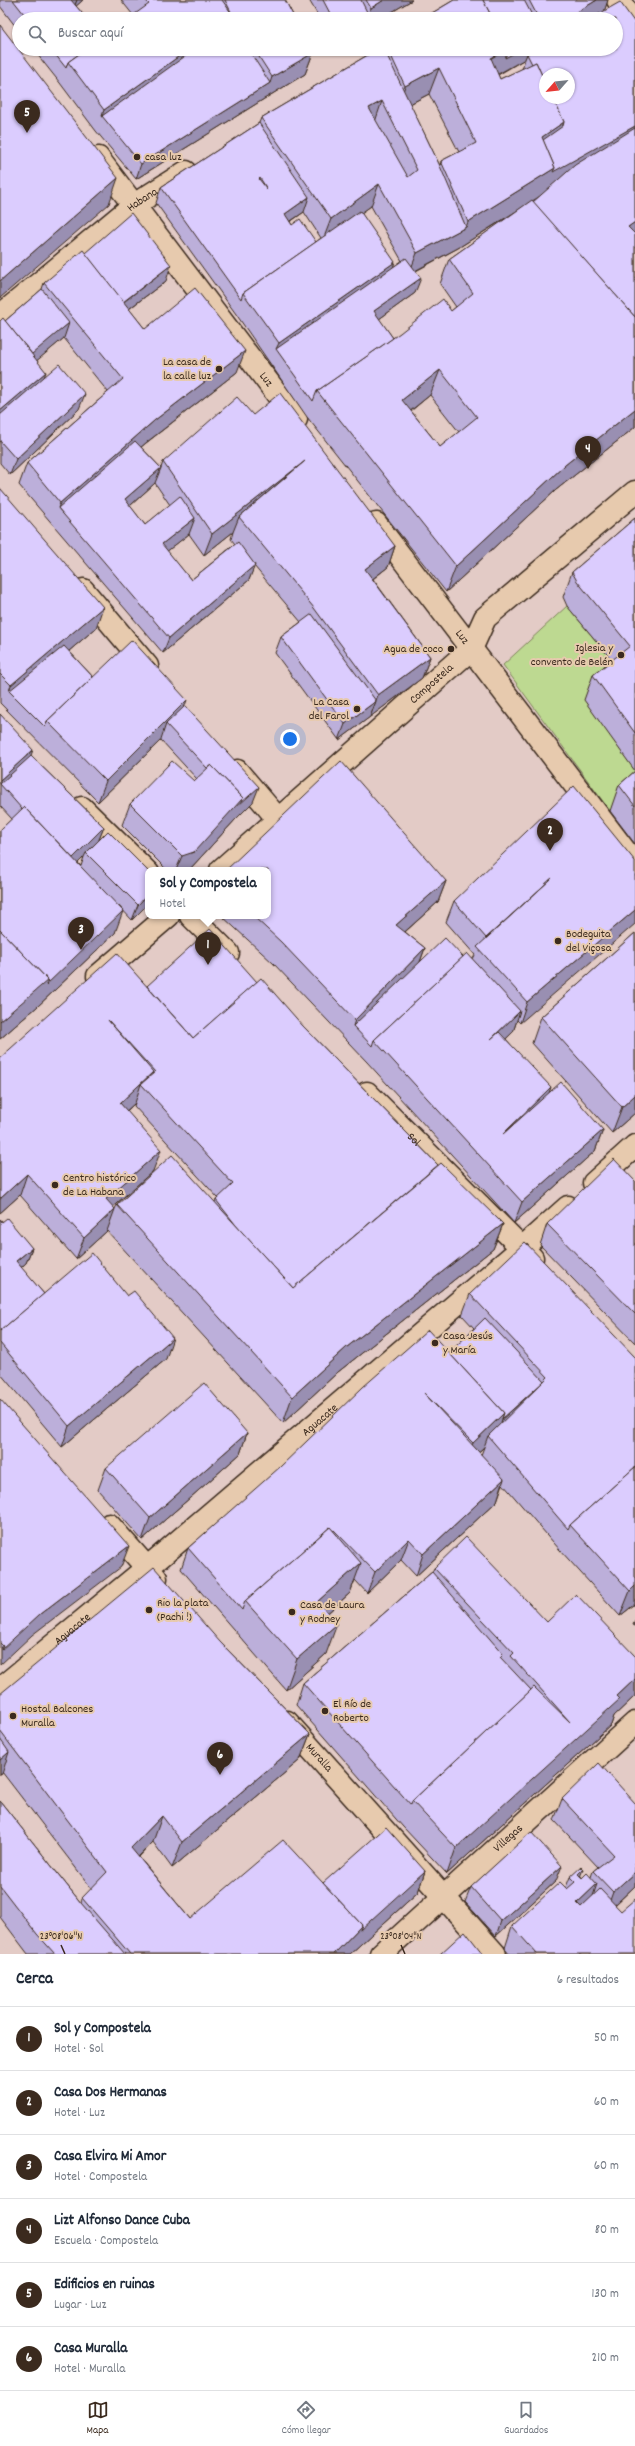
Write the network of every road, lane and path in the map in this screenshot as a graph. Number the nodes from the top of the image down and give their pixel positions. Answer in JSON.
{"nodes":[{"id":1,"x":618,"y":0,"type":"edge"},
{"id":2,"x":635,"y":23,"type":"edge"},
{"id":3,"x":86,"y":142,"type":"edge"},
{"id":4,"x":200,"y":163,"type":"edge"},
{"id":5,"x":134,"y":205,"type":"junction"},
{"id":6,"x":0,"y":316,"type":"edge"},
{"id":7,"x":307,"y":432,"type":"edge"},
{"id":8,"x":635,"y":492,"type":"edge"},
{"id":9,"x":364,"y":508,"type":"edge"},
{"id":10,"x":72,"y":578,"type":"edge"},
{"id":11,"x":471,"y":649,"type":"junction"},
{"id":12,"x":160,"y":680,"type":"edge"},
{"id":13,"x":221,"y":753,"type":"edge"},
{"id":14,"x":66,"y":791,"type":"edge"},
{"id":15,"x":278,"y":819,"type":"junction"},
{"id":16,"x":635,"y":864,"type":"edge"},
{"id":17,"x":224,"y":867,"type":"edge"},
{"id":18,"x":145,"y":870,"type":"edge"},
{"id":19,"x":164,"y":919,"type":"edge"},
{"id":20,"x":194,"y":919,"type":"edge"},
{"id":21,"x":242,"y":967,"type":"edge"},
{"id":22,"x":84,"y":988,"type":"edge"},
{"id":23,"x":354,"y":1079,"type":"edge"},
{"id":24,"x":635,"y":1146,"type":"edge"},
{"id":25,"x":522,"y":1248,"type":"junction"},
{"id":26,"x":544,"y":1271,"type":"edge"},
{"id":27,"x":94,"y":1508,"type":"edge"},
{"id":28,"x":147,"y":1568,"type":"junction"},
{"id":29,"x":168,"y":1592,"type":"edge"},
{"id":30,"x":0,"y":1689,"type":"edge"},
{"id":31,"x":275,"y":1709,"type":"edge"},
{"id":32,"x":635,"y":1723,"type":"edge"},
{"id":33,"x":445,"y":1896,"type":"junction"},
{"id":34,"x":381,"y":1954,"type":"edge"},
{"id":35,"x":495,"y":1954,"type":"edge"}],
"edges":[{"from":1,"to":2,"type":"street"},
{"from":3,"to":5,"type":"street","name":"Luz"},
{"from":4,"to":5,"type":"street","name":"Habana"},
{"from":5,"to":6,"type":"street","name":"Habana"},
{"from":5,"to":7,"type":"street","name":"Luz"},
{"from":8,"to":11,"type":"street","name":"Compostela"},
{"from":9,"to":11,"type":"street","name":"Luz"},
{"from":10,"to":12,"type":"street"},
{"from":11,"to":15,"type":"street","name":"Compostela"},
{"from":11,"to":16,"type":"street","name":"Luz"},
{"from":13,"to":15,"type":"street"},
{"from":14,"to":18,"type":"street"},
{"from":15,"to":17,"type":"street","name":"Compostela"},
{"from":19,"to":22,"type":"street"},
{"from":20,"to":21,"type":"street"},
{"from":23,"to":25,"type":"street","name":"Sol"},
{"from":24,"to":25,"type":"street","name":"Aguacate"},
{"from":25,"to":26,"type":"street","name":"Sol"},
{"from":25,"to":28,"type":"street","name":"Aguacate"},
{"from":27,"to":28,"type":"street"},
{"from":28,"to":29,"type":"street"},
{"from":28,"to":30,"type":"street","name":"Aguacate"},
{"from":31,"to":33,"type":"street","name":"Muralla"},
{"from":32,"to":33,"type":"street","name":"Villegas"},
{"from":33,"to":34,"type":"street","name":"Villegas"},
{"from":33,"to":35,"type":"street","name":"Muralla"}]}
